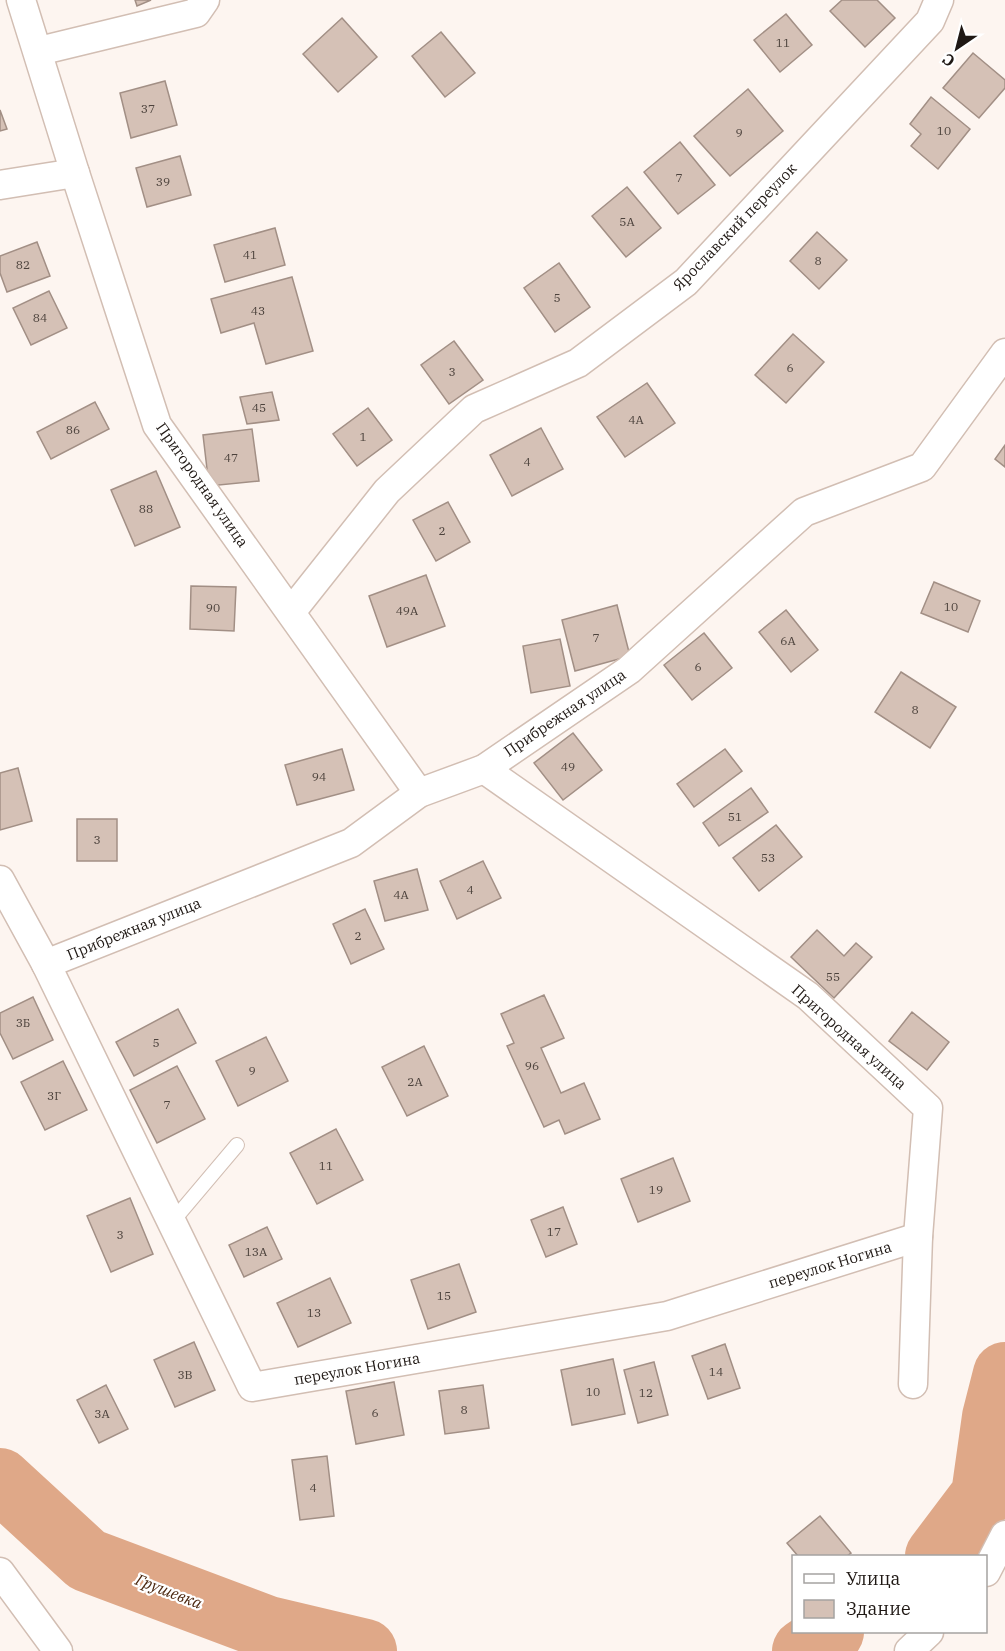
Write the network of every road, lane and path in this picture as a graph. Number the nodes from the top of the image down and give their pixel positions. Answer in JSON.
{"nodes":[{"id":1,"x":21,"y":0,"type":"edge"},
{"id":2,"x":205,"y":0,"type":"edge"},
{"id":3,"x":939,"y":0,"type":"edge"},
{"id":4,"x":39,"y":51,"type":"junction"},
{"id":5,"x":75,"y":173,"type":"junction"},
{"id":6,"x":0,"y":185,"type":"edge"},
{"id":7,"x":1005,"y":353,"type":"edge"},
{"id":8,"x":291,"y":612,"type":"junction"},
{"id":9,"x":484,"y":769,"type":"junction"},
{"id":10,"x":419,"y":793,"type":"junction"},
{"id":11,"x":0,"y":880,"type":"edge"},
{"id":12,"x":46,"y":964,"type":"junction"},
{"id":13,"x":237,"y":1145,"type":"dead end"},
{"id":14,"x":172,"y":1222,"type":"junction"},
{"id":15,"x":918,"y":1237,"type":"junction"},
{"id":16,"x":913,"y":1384,"type":"dead end"},
{"id":17,"x":1005,"y":1535,"type":"edge"},
{"id":18,"x":987,"y":1570,"type":"edge"},
{"id":19,"x":0,"y":1572,"type":"edge"},
{"id":20,"x":928,"y":1633,"type":"edge"},
{"id":21,"x":58,"y":1651,"type":"edge"},
{"id":22,"x":909,"y":1651,"type":"edge"}],
"edges":[{"from":1,"to":4,"type":"street","name":"Пригородная улица"},
{"from":2,"to":4,"type":"street"},
{"from":3,"to":8,"type":"street","name":"Ярославский переулок"},
{"from":4,"to":5,"type":"street","name":"Пригородная улица"},
{"from":5,"to":6,"type":"street"},
{"from":5,"to":8,"type":"street","name":"Пригородная улица"},
{"from":7,"to":9,"type":"street","name":"Прибрежная улица"},
{"from":8,"to":10,"type":"street","name":"Пригородная улица"},
{"from":9,"to":10,"type":"street","name":"Прибрежная улица"},
{"from":9,"to":15,"type":"street","name":"Пригородная улица"},
{"from":10,"to":12,"type":"street","name":"Прибрежная улица"},
{"from":11,"to":12,"type":"street","name":"переулок Ногина"},
{"from":12,"to":14,"type":"street","name":"переулок Ногина"},
{"from":13,"to":14,"type":"lane"},
{"from":14,"to":15,"type":"street","name":"переулок Ногина"},
{"from":15,"to":16,"type":"street","name":"Пригородная улица"},
{"from":17,"to":18,"type":"street"},
{"from":19,"to":21,"type":"street"},
{"from":20,"to":22,"type":"street"}]}
